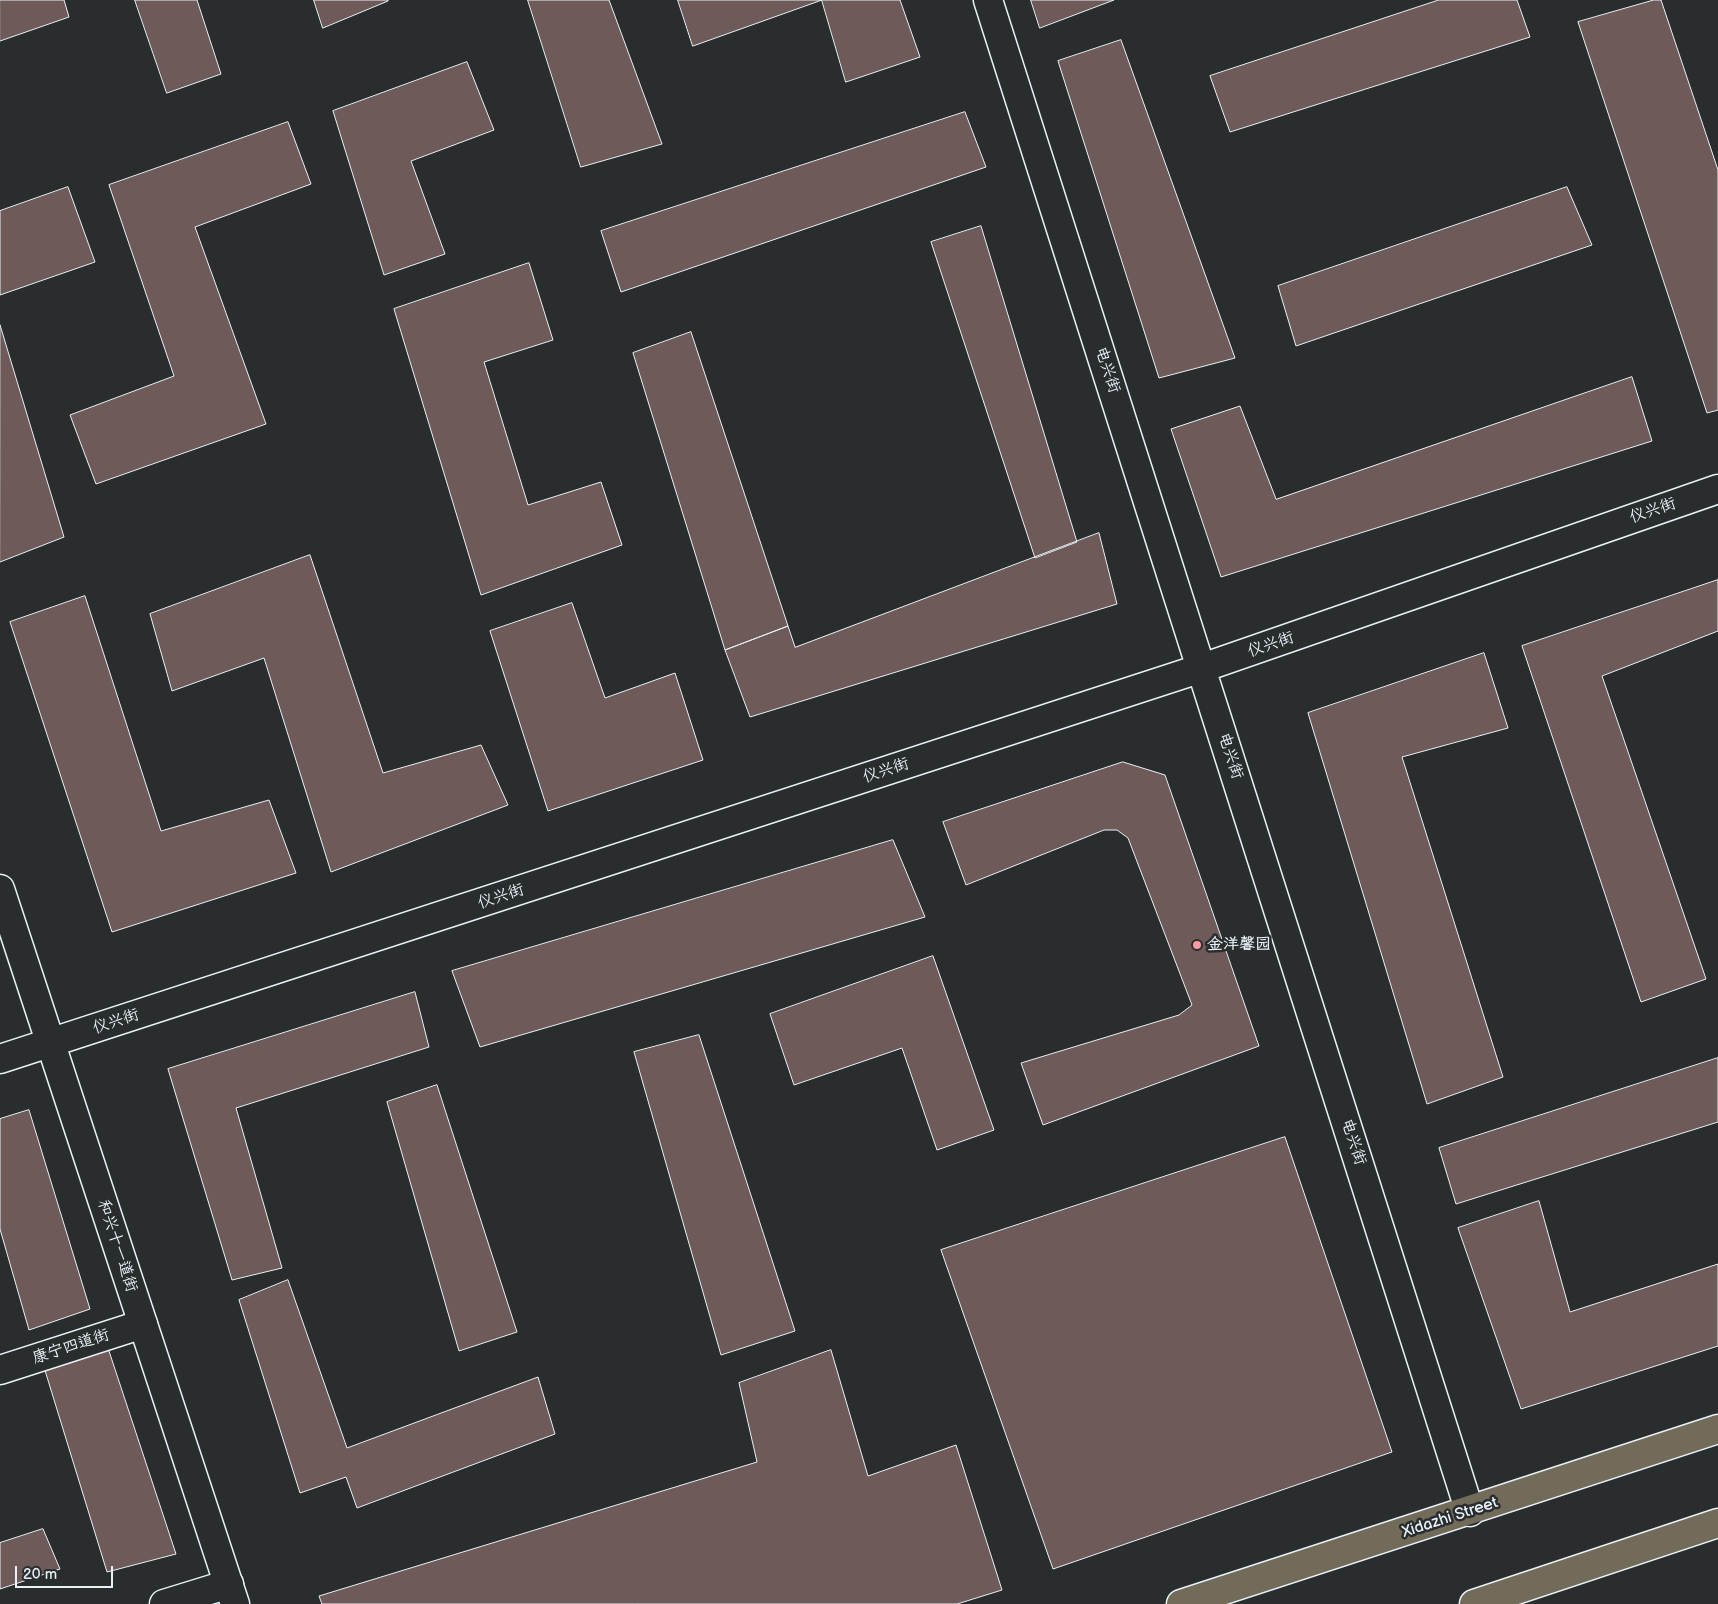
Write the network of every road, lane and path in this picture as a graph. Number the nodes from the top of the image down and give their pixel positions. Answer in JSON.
{"nodes":[{"id":1,"x":988,"y":0,"type":"edge"},
{"id":2,"x":1718,"y":489,"type":"edge"},
{"id":3,"x":1202,"y":668,"type":"junction"},
{"id":4,"x":0,"y":889,"type":"edge"},
{"id":5,"x":51,"y":1043,"type":"junction"},
{"id":6,"x":0,"y":1059,"type":"edge"},
{"id":7,"x":143,"y":1324,"type":"junction"},
{"id":8,"x":0,"y":1370,"type":"edge"},
{"id":9,"x":1718,"y":1429,"type":"edge"},
{"id":10,"x":1470,"y":1512,"type":"junction"},
{"id":11,"x":1718,"y":1523,"type":"edge"},
{"id":12,"x":232,"y":1594,"type":"edge"},
{"id":13,"x":164,"y":1604,"type":"edge"},
{"id":14,"x":1181,"y":1604,"type":"edge"},
{"id":15,"x":1474,"y":1604,"type":"edge"}],
"edges":[{"from":1,"to":3,"type":"street","name":"电兴街"},
{"from":2,"to":3,"type":"street","name":"仪兴街"},
{"from":3,"to":5,"type":"street","name":"仪兴街"},
{"from":3,"to":10,"type":"street","name":"电兴街"},
{"from":4,"to":5,"type":"street","name":"和兴十一道街"},
{"from":5,"to":6,"type":"street","name":"仪兴街"},
{"from":5,"to":7,"type":"street","name":"和兴十一道街"},
{"from":7,"to":8,"type":"street","name":"康宁四道街"},
{"from":7,"to":12,"type":"street","name":"和兴十一道街"},
{"from":9,"to":10,"type":"highway","name":"Xidazhi Street"},
{"from":10,"to":14,"type":"highway","name":"Xidazhi Street"},
{"from":11,"to":15,"type":"highway"},
{"from":12,"to":13,"type":"street"}]}
